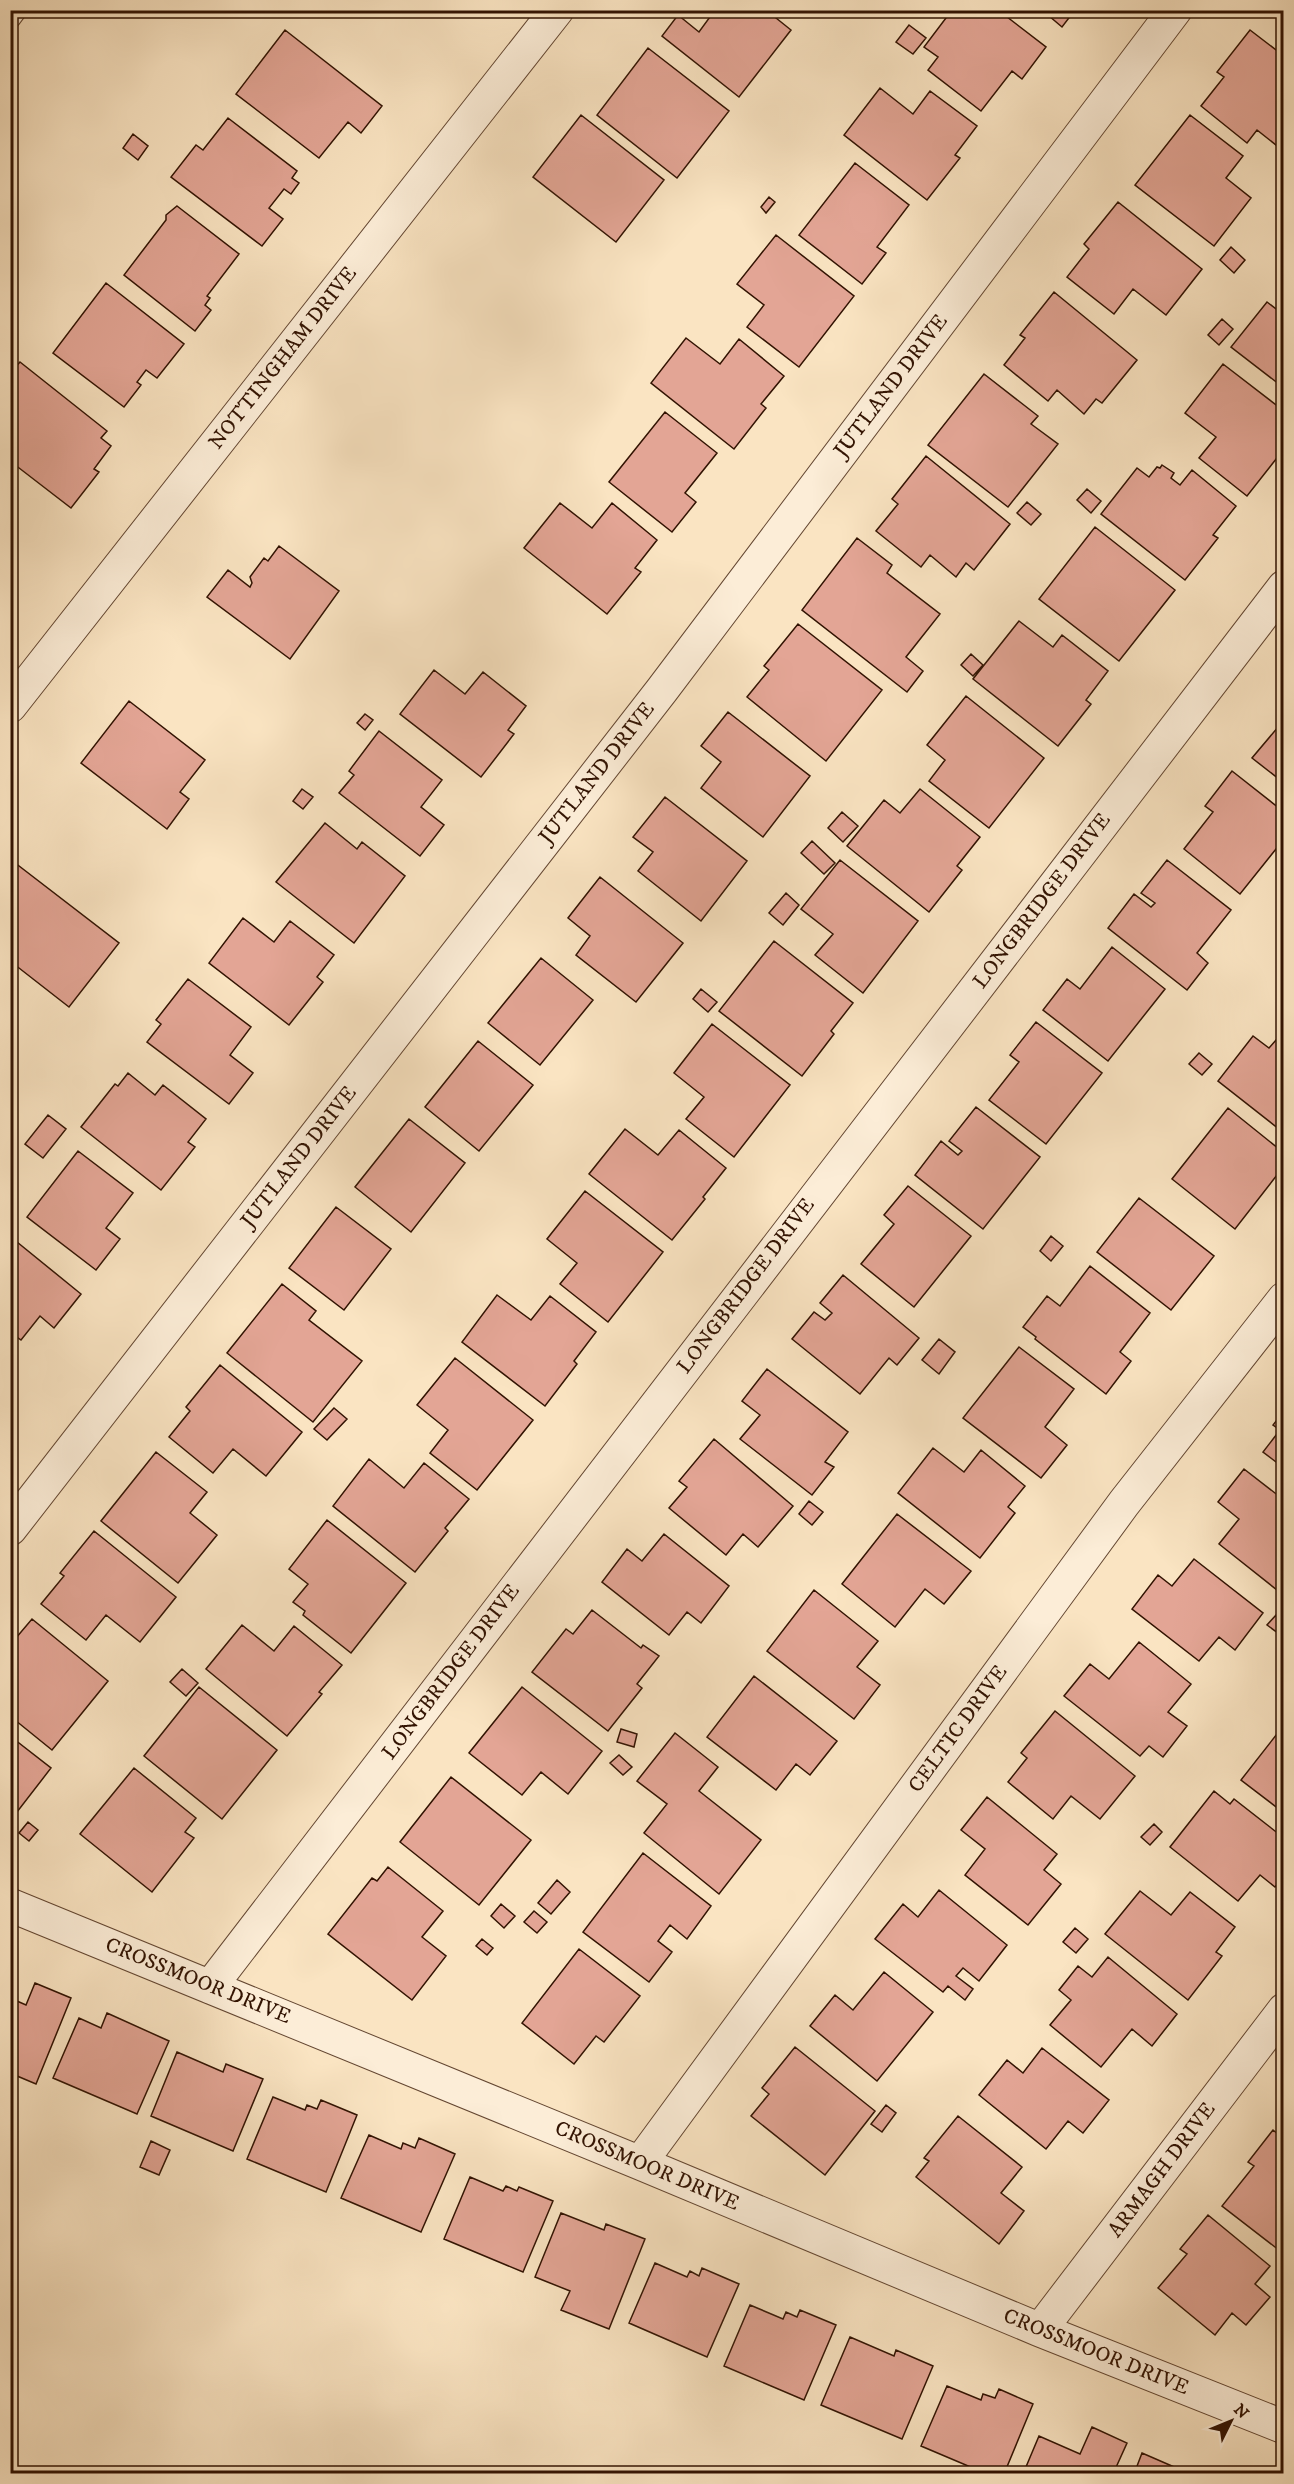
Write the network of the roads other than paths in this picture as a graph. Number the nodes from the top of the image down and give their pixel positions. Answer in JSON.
{"nodes":[{"id":1,"x":16,"y":10,"type":"edge"},
{"id":2,"x":558,"y":10,"type":"edge"},
{"id":3,"x":1175,"y":10,"type":"edge"},
{"id":4,"x":10,"y":18,"type":"edge"},
{"id":5,"x":1284,"y":587,"type":"edge"},
{"id":6,"x":10,"y":706,"type":"edge"},
{"id":7,"x":1284,"y":1299,"type":"edge"},
{"id":8,"x":10,"y":1529,"type":"edge"},
{"id":9,"x":10,"y":1905,"type":"edge"},
{"id":10,"x":210,"y":1987,"type":"junction"},
{"id":11,"x":1284,"y":2010,"type":"edge"},
{"id":12,"x":639,"y":2163,"type":"junction"},
{"id":13,"x":1040,"y":2330,"type":"junction"},
{"id":14,"x":1284,"y":2427,"type":"edge"}],
"edges":[{"from":1,"to":4,"type":"lane"},
{"from":2,"to":6,"type":"street","name":"NOTTINGHAM DRIVE"},
{"from":3,"to":8,"type":"street","name":"JUTLAND DRIVE"},
{"from":5,"to":10,"type":"street","name":"LONGBRIDGE DRIVE"},
{"from":7,"to":12,"type":"street","name":"CELTIC DRIVE"},
{"from":9,"to":10,"type":"street","name":"CROSSMOOR DRIVE"},
{"from":10,"to":12,"type":"street","name":"CROSSMOOR DRIVE"},
{"from":11,"to":13,"type":"street","name":"ARMAGH DRIVE"},
{"from":12,"to":13,"type":"street","name":"CROSSMOOR DRIVE"},
{"from":13,"to":14,"type":"street","name":"CROSSMOOR DRIVE"}]}
